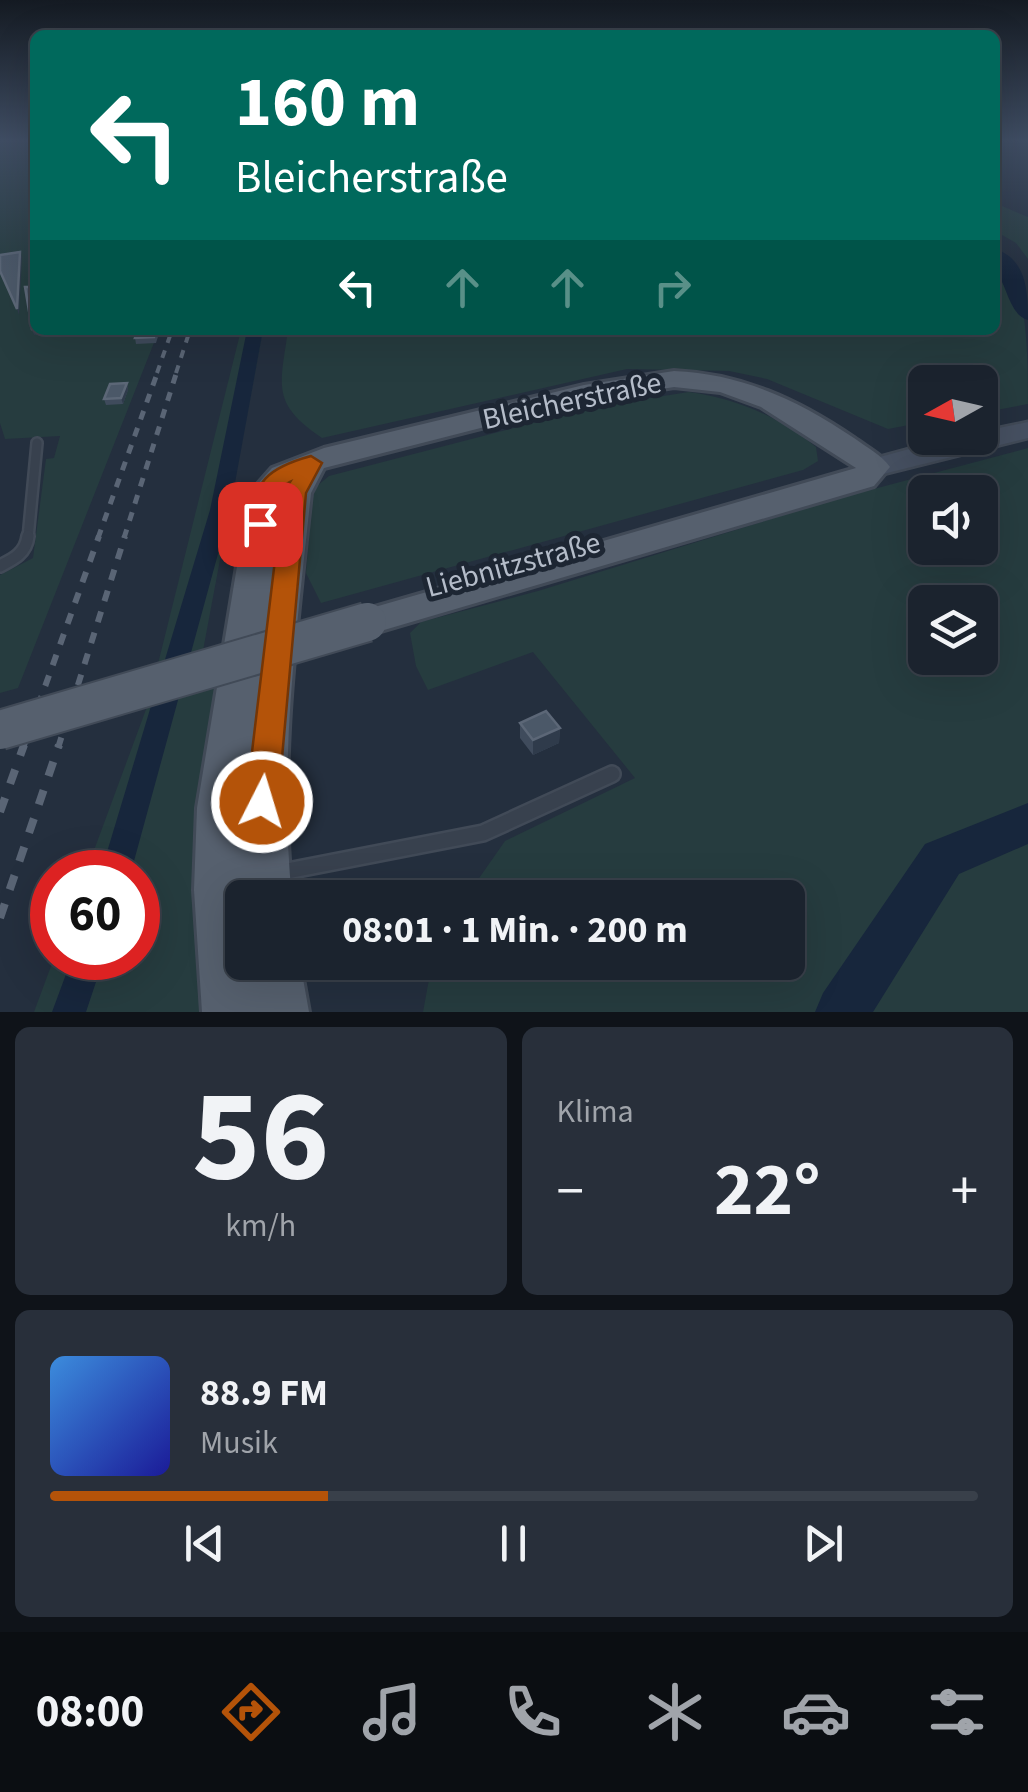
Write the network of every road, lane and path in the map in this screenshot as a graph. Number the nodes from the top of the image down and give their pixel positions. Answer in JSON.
{"nodes":[{"id":1,"x":1028,"y":430,"type":"edge"},
{"id":2,"x":37,"y":442,"type":"dead end"},
{"id":3,"x":875,"y":467,"type":"junction"},
{"id":4,"x":0,"y":566,"type":"edge"},
{"id":5,"x":366,"y":613,"type":"junction"},
{"id":6,"x":0,"y":709,"type":"edge"},
{"id":7,"x":0,"y":730,"type":"edge"},
{"id":8,"x":612,"y":774,"type":"dead end"},
{"id":9,"x":242,"y":880,"type":"edge"},
{"id":10,"x":273,"y":880,"type":"edge"},
{"id":11,"x":233,"y":980,"type":"edge"},
{"id":12,"x":277,"y":980,"type":"edge"},
{"id":13,"x":229,"y":1012,"type":"edge"},
{"id":14,"x":282,"y":1012,"type":"edge"}],
"edges":[{"from":1,"to":3,"type":"main road"},
{"from":2,"to":4,"type":"lane"},
{"from":3,"to":5,"type":"main road"},
{"from":3,"to":9,"type":"main road","name":"Bleicherstraße"},
{"from":5,"to":6,"type":"main road"},
{"from":5,"to":7,"type":"main road","bridge":true},
{"from":8,"to":10,"type":"lane"},
{"from":11,"to":13,"type":"main road","name":"Bleicherstraße"},
{"from":12,"to":14,"type":"main road"}]}
